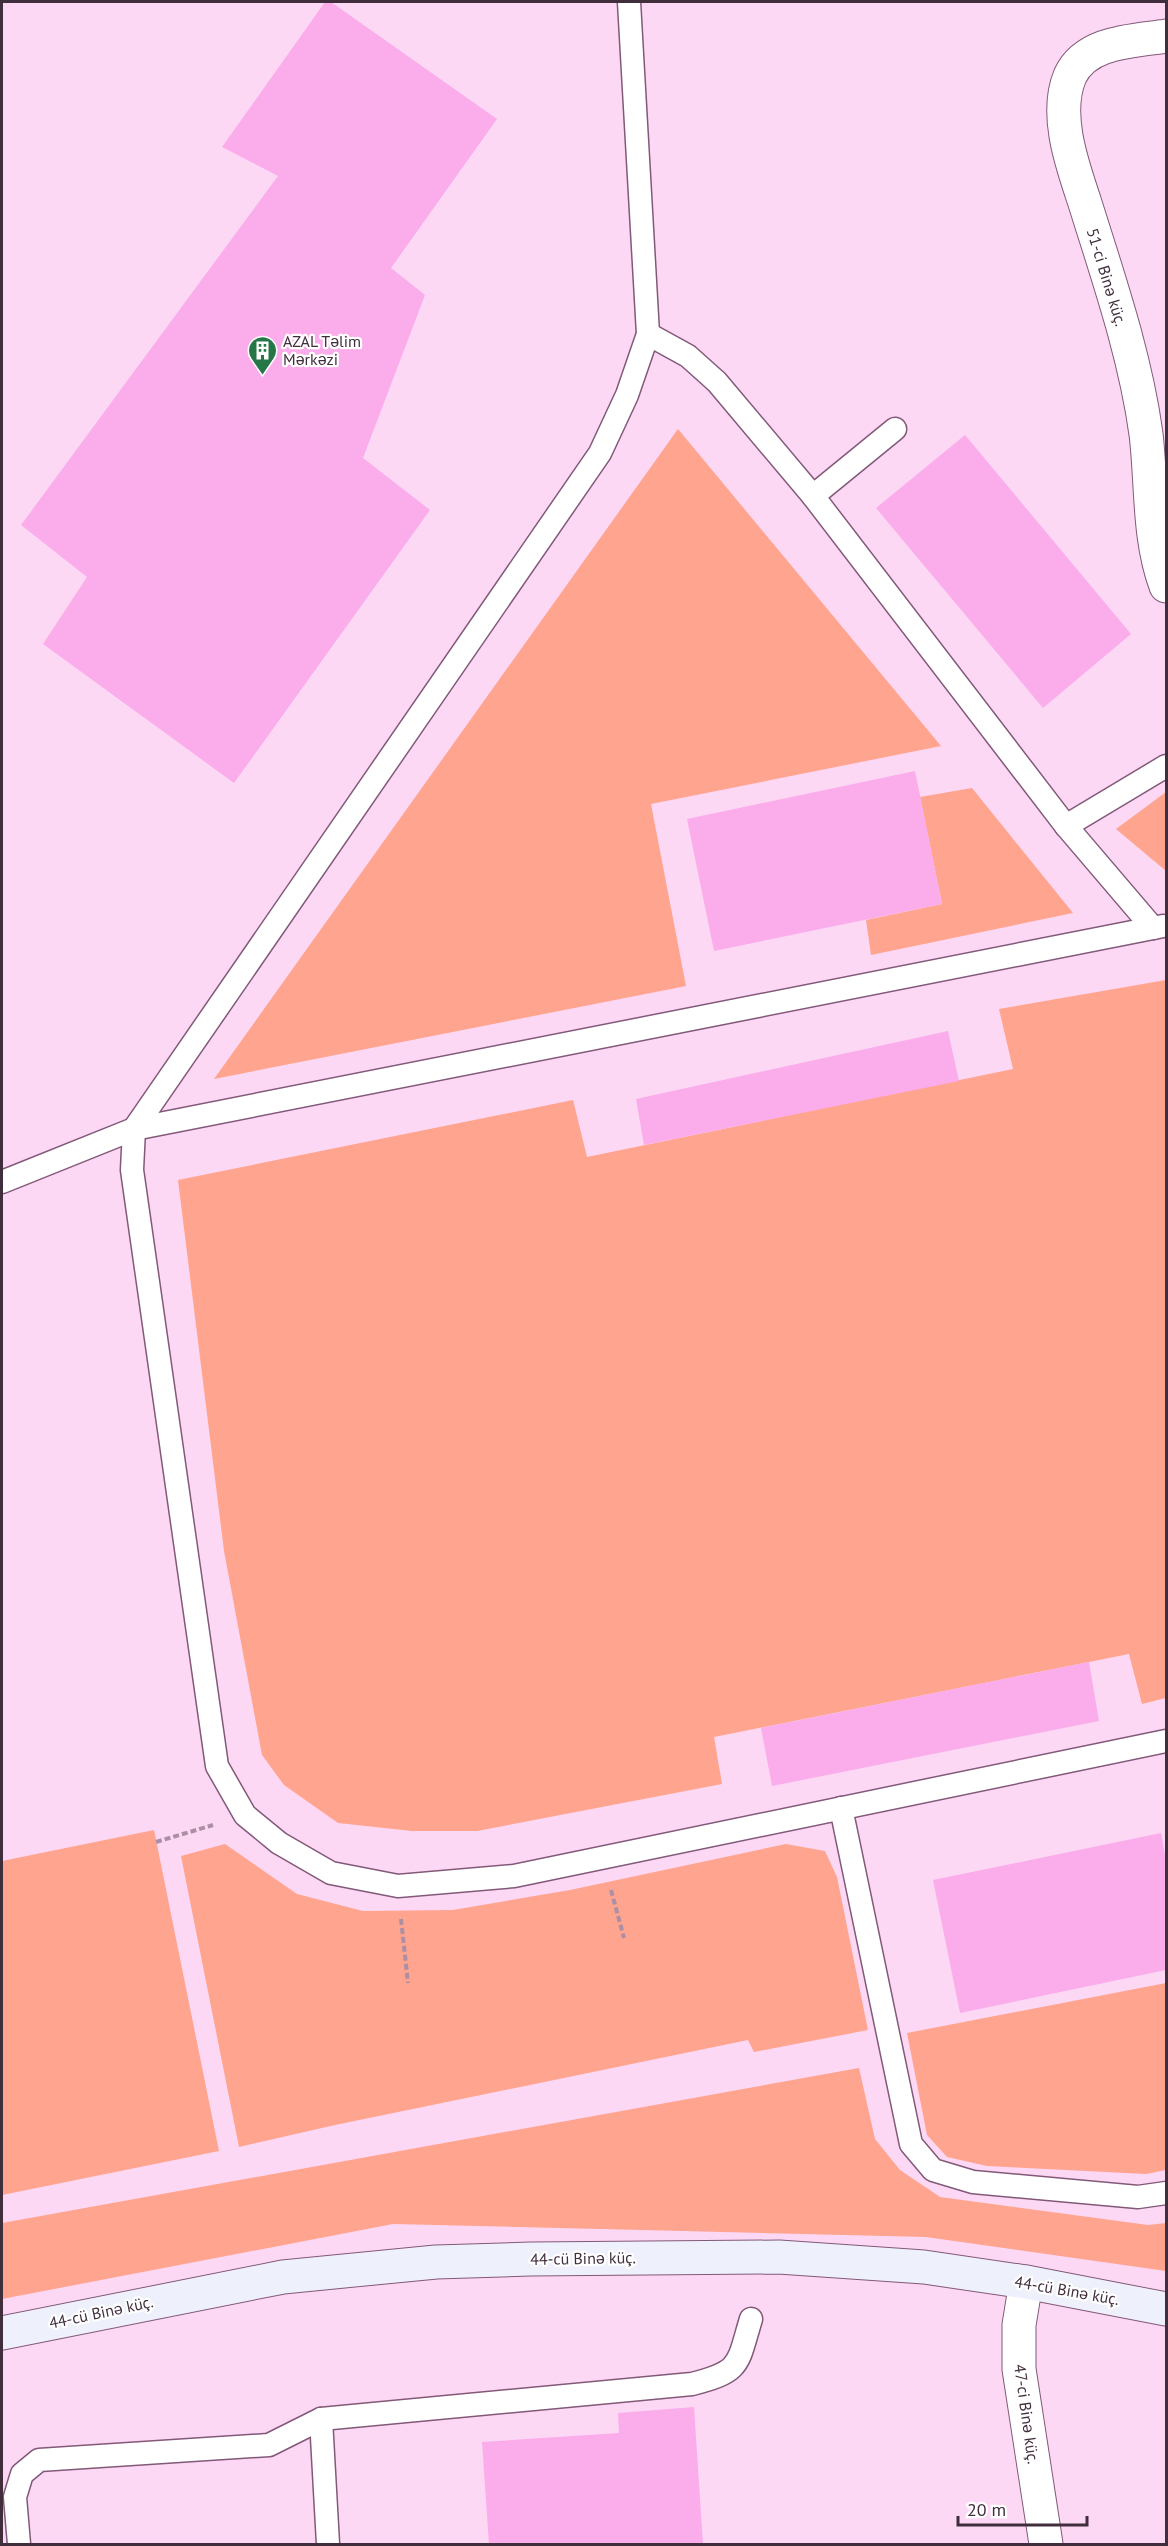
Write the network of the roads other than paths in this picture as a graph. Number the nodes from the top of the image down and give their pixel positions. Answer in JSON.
{"nodes":[{"id":1,"x":629,"y":2,"type":"edge"},
{"id":2,"x":1167,"y":36,"type":"edge"},
{"id":3,"x":648,"y":334,"type":"junction"},
{"id":4,"x":895,"y":429,"type":"dead end"},
{"id":5,"x":1156,"y":433,"type":"edge"},
{"id":6,"x":813,"y":496,"type":"junction"},
{"id":7,"x":1167,"y":586,"type":"edge"},
{"id":8,"x":1167,"y":766,"type":"edge"},
{"id":9,"x":1066,"y":826,"type":"junction"},
{"id":10,"x":1160,"y":927,"type":"edge"},
{"id":11,"x":134,"y":1129,"type":"junction"},
{"id":12,"x":2,"y":1182,"type":"edge"},
{"id":13,"x":1167,"y":1741,"type":"edge"},
{"id":14,"x":841,"y":1808,"type":"junction"},
{"id":15,"x":1167,"y":2193,"type":"edge"},
{"id":16,"x":1026,"y":2282,"type":"junction"},
{"id":17,"x":1167,"y":2309,"type":"edge"},
{"id":18,"x":751,"y":2319,"type":"dead end"},
{"id":19,"x":2,"y":2333,"type":"edge"},
{"id":20,"x":321,"y":2419,"type":"junction"},
{"id":21,"x":20,"y":2544,"type":"edge"},
{"id":22,"x":328,"y":2544,"type":"edge"},
{"id":23,"x":1046,"y":2544,"type":"edge"}],
"edges":[{"from":1,"to":3,"type":"lane"},
{"from":2,"to":5,"type":"street","name":"51-ci Binə küç."},
{"from":3,"to":6,"type":"lane"},
{"from":3,"to":11,"type":"lane"},
{"from":4,"to":6,"type":"lane"},
{"from":5,"to":7,"type":"street","name":"51-ci Binə küç."},
{"from":6,"to":9,"type":"lane"},
{"from":8,"to":9,"type":"lane"},
{"from":9,"to":10,"type":"lane"},
{"from":10,"to":11,"type":"lane"},
{"from":11,"to":12,"type":"lane"},
{"from":11,"to":14,"type":"lane"},
{"from":13,"to":14,"type":"lane"},
{"from":14,"to":15,"type":"lane"},
{"from":16,"to":17,"type":"street","name":"44-cü Binə küç."},
{"from":16,"to":19,"type":"street","name":"44-cü Binə küç."},
{"from":16,"to":23,"type":"street","name":"47-ci Binə küç."},
{"from":18,"to":20,"type":"lane"},
{"from":20,"to":21,"type":"lane"},
{"from":20,"to":22,"type":"lane"}]}
